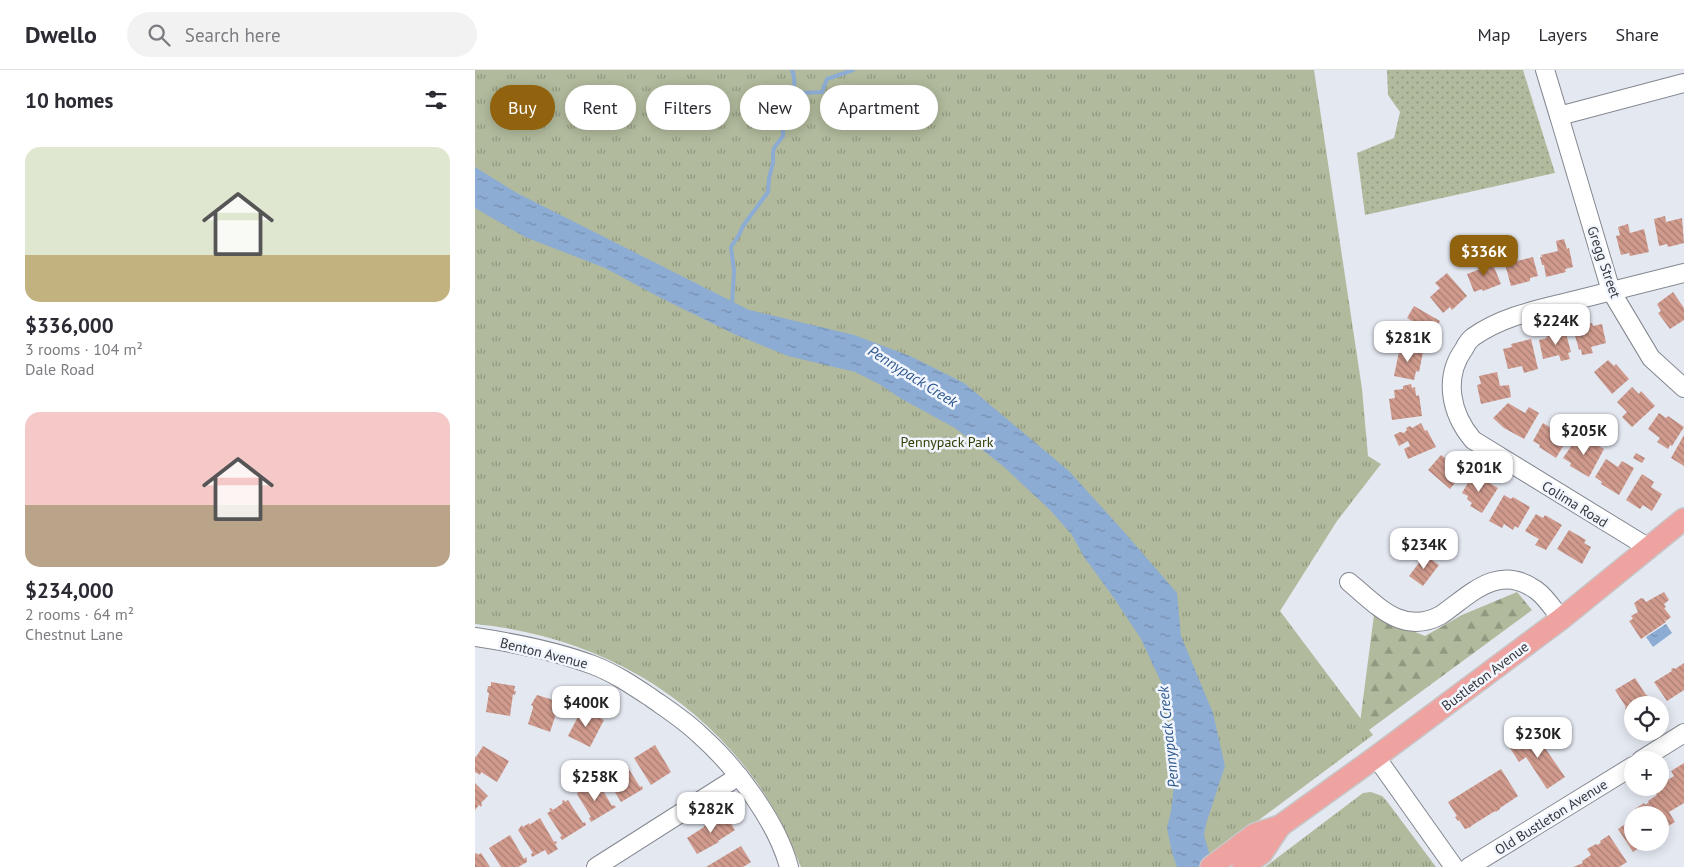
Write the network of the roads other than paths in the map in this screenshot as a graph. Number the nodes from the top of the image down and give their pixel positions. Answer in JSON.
{"nodes":[{"id":1,"x":1545,"y":70,"type":"edge"},
{"id":2,"x":1684,"y":83,"type":"edge"},
{"id":3,"x":1559,"y":116,"type":"junction"},
{"id":4,"x":1684,"y":273,"type":"edge"},
{"id":5,"x":1611,"y":291,"type":"junction"},
{"id":6,"x":1684,"y":388,"type":"edge"},
{"id":7,"x":1684,"y":519,"type":"edge"},
{"id":8,"x":1649,"y":548,"type":"junction"},
{"id":9,"x":1349,"y":582,"type":"dead end"},
{"id":10,"x":1561,"y":619,"type":"junction"},
{"id":11,"x":475,"y":637,"type":"edge"},
{"id":12,"x":1684,"y":733,"type":"edge"},
{"id":13,"x":1655,"y":751,"type":"edge"},
{"id":14,"x":1376,"y":757,"type":"junction"},
{"id":15,"x":1624,"y":772,"type":"edge"},
{"id":16,"x":739,"y":776,"type":"junction"},
{"id":17,"x":1258,"y":844,"type":"junction"},
{"id":18,"x":596,"y":867,"type":"edge"},
{"id":19,"x":789,"y":867,"type":"edge"},
{"id":20,"x":1211,"y":867,"type":"edge"},
{"id":21,"x":1243,"y":867,"type":"edge"},
{"id":22,"x":1454,"y":867,"type":"edge"},
{"id":23,"x":1469,"y":867,"type":"edge"}],
"edges":[{"from":1,"to":3,"type":"street","name":"Gregg Street"},
{"from":2,"to":3,"type":"street"},
{"from":3,"to":5,"type":"street","name":"Gregg Street"},
{"from":4,"to":5,"type":"street"},
{"from":5,"to":6,"type":"street","name":"Gregg Street"},
{"from":5,"to":8,"type":"street","name":"Colima Road"},
{"from":7,"to":8,"type":"main road","name":"Bustleton Avenue"},
{"from":8,"to":10,"type":"main road","name":"Bustleton Avenue"},
{"from":9,"to":10,"type":"street"},
{"from":10,"to":14,"type":"main road","name":"Bustleton Avenue"},
{"from":11,"to":16,"type":"street","name":"Benton Avenue"},
{"from":12,"to":13,"type":"street"},
{"from":14,"to":17,"type":"main road","name":"Bustleton Avenue"},
{"from":14,"to":22,"type":"street"},
{"from":15,"to":23,"type":"street","name":"Old Bustleton Avenue"},
{"from":16,"to":18,"type":"street"},
{"from":16,"to":19,"type":"street","name":"Benton Avenue"},
{"from":17,"to":20,"type":"main road","name":"Bustleton Avenue"},
{"from":17,"to":21,"type":"main road","name":"Bustleton Avenue"}]}
